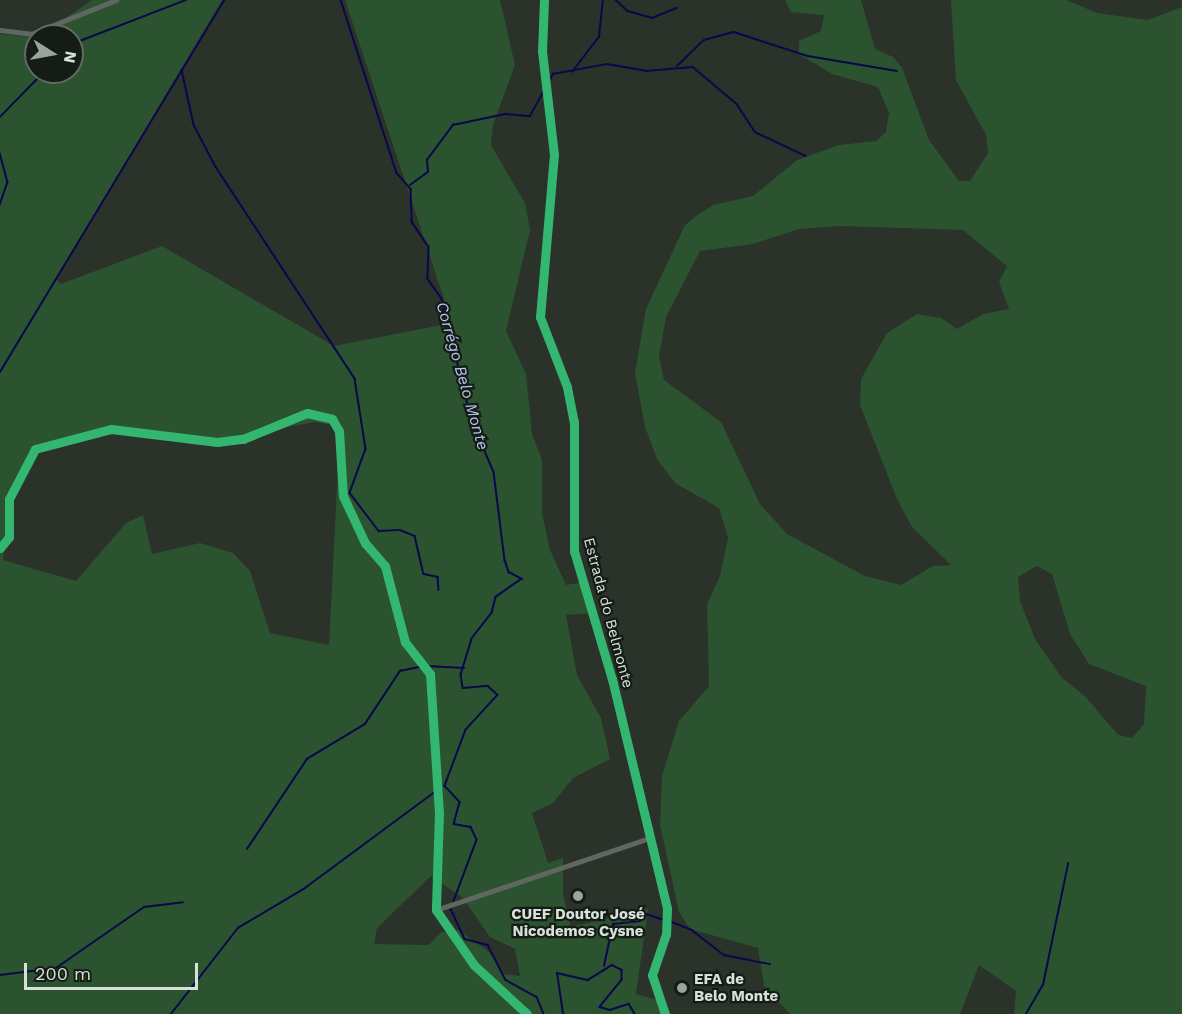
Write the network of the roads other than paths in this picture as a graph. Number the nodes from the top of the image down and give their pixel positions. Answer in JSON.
{"nodes":[{"id":1,"x":116,"y":0,"type":"edge"},
{"id":2,"x":544,"y":0,"type":"edge"},
{"id":3,"x":0,"y":30,"type":"edge"},
{"id":4,"x":0,"y":548,"type":"edge"},
{"id":5,"x":650,"y":838,"type":"junction"},
{"id":6,"x":436,"y":910,"type":"junction"},
{"id":7,"x":527,"y":1014,"type":"edge"},
{"id":8,"x":665,"y":1014,"type":"edge"}],
"edges":[{"from":1,"to":3,"type":"street"},
{"from":2,"to":5,"type":"street","name":"Estrada do Belmonte"},
{"from":4,"to":6,"type":"street"},
{"from":5,"to":6,"type":"street"},
{"from":5,"to":8,"type":"street","name":"Estrada do Belmonte"},
{"from":6,"to":7,"type":"street"}]}
